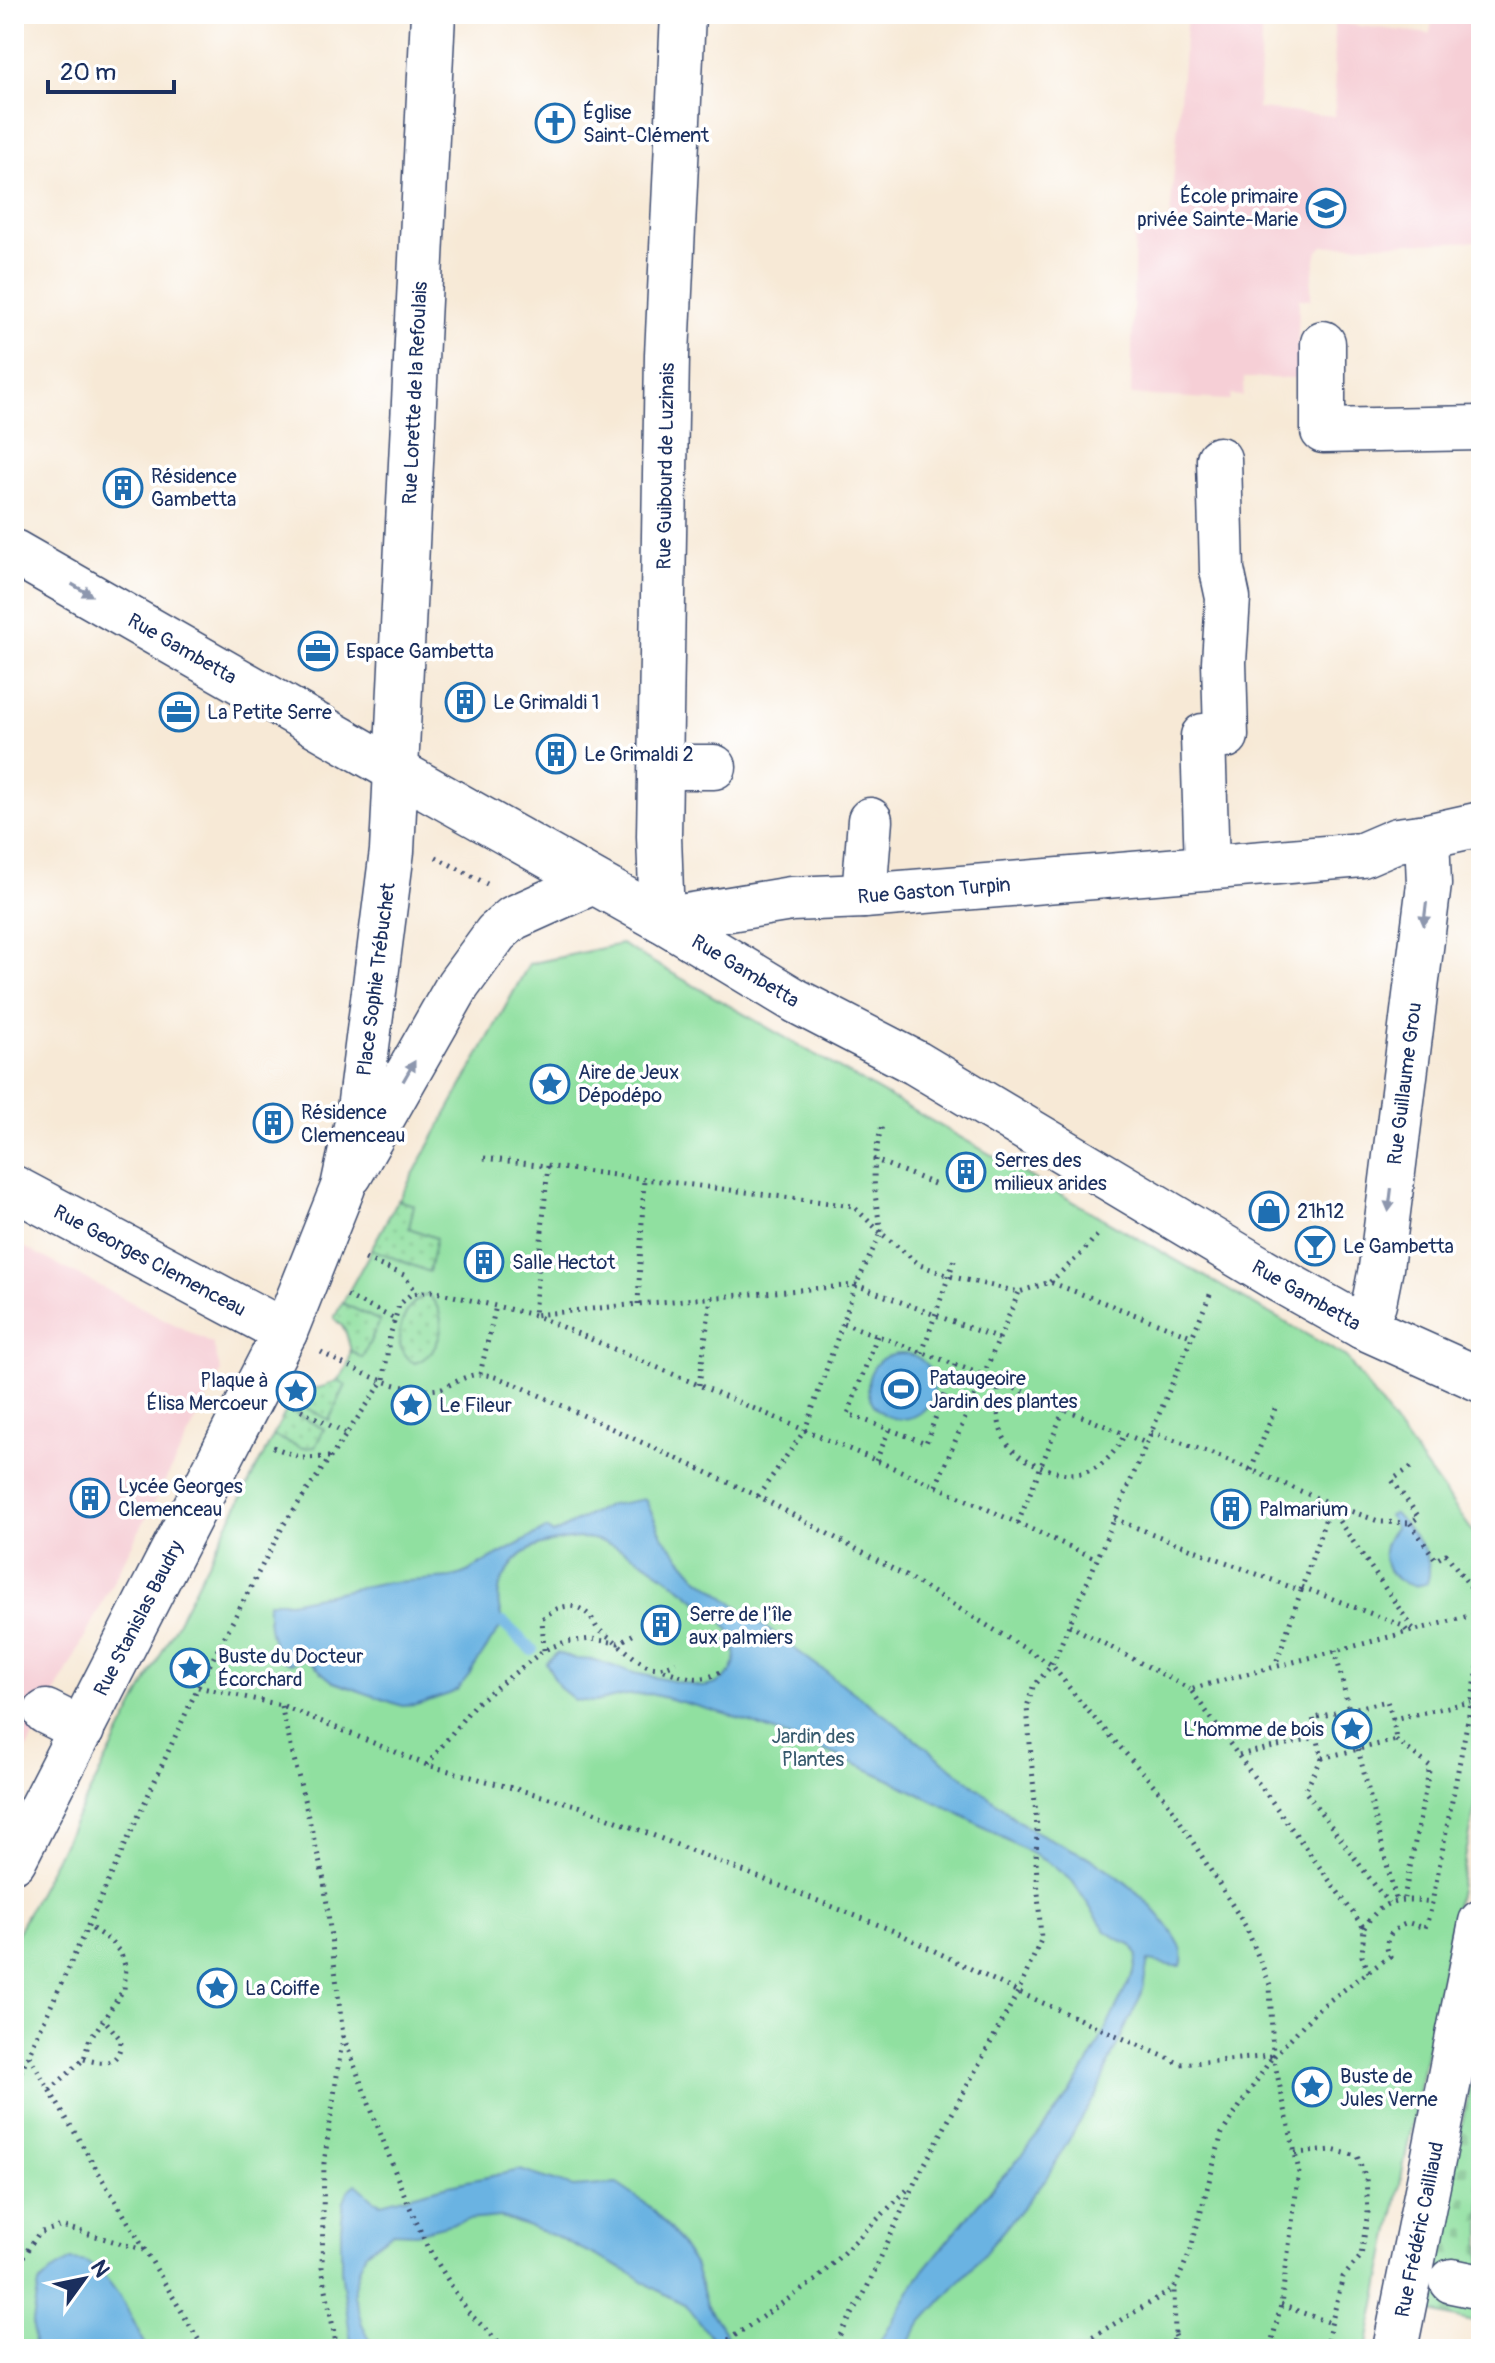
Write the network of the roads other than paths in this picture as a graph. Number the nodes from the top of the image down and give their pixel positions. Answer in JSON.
{"nodes":[{"id":1,"x":433,"y":14,"type":"edge"},
{"id":2,"x":683,"y":14,"type":"edge"},
{"id":3,"x":1323,"y":343,"type":"dead end"},
{"id":4,"x":1481,"y":428,"type":"edge"},
{"id":5,"x":1219,"y":459,"type":"dead end"},
{"id":6,"x":14,"y":552,"type":"edge"},
{"id":7,"x":661,"y":767,"type":"junction"},
{"id":8,"x":714,"y":767,"type":"dead end"},
{"id":9,"x":395,"y":770,"type":"junction"},
{"id":10,"x":870,"y":820,"type":"dead end"},
{"id":11,"x":1481,"y":824,"type":"edge"},
{"id":12,"x":1427,"y":836,"type":"junction"},
{"id":13,"x":1207,"y":867,"type":"junction"},
{"id":14,"x":593,"y":882,"type":"junction"},
{"id":15,"x":864,"y":896,"type":"junction"},
{"id":16,"x":662,"y":920,"type":"junction"},
{"id":17,"x":343,"y":1187,"type":"junction"},
{"id":18,"x":14,"y":1188,"type":"edge"},
{"id":19,"x":1363,"y":1327,"type":"junction"},
{"id":20,"x":298,"y":1340,"type":"junction"},
{"id":21,"x":1481,"y":1380,"type":"edge"},
{"id":22,"x":14,"y":1860,"type":"edge"},
{"id":23,"x":1481,"y":1922,"type":"edge"},
{"id":24,"x":1395,"y":2349,"type":"edge"}],
"edges":[{"from":1,"to":9,"type":"street","name":"Rue Lorette de la Refoulais"},
{"from":2,"to":7,"type":"street","name":"Rue Guibourd de Luzinais"},
{"from":3,"to":4,"type":"street"},
{"from":5,"to":13,"type":"street"},
{"from":6,"to":9,"type":"street","name":"Rue Gambetta","one_way":true},
{"from":7,"to":8,"type":"street"},
{"from":7,"to":16,"type":"street","name":"Rue Guibourd de Luzinais"},
{"from":9,"to":14,"type":"street","name":"Rue Gambetta"},
{"from":9,"to":17,"type":"street","name":"Place Sophie Trébuchet"},
{"from":10,"to":15,"type":"street"},
{"from":11,"to":12,"type":"street","name":"Rue Gaston Turpin"},
{"from":12,"to":13,"type":"street","name":"Rue Gaston Turpin"},
{"from":12,"to":19,"type":"street","name":"Rue Guillaume Grou","one_way":true},
{"from":13,"to":15,"type":"street","name":"Rue Gaston Turpin"},
{"from":14,"to":16,"type":"street","name":"Rue Gambetta"},
{"from":17,"to":14,"type":"street","name":"Place Sophie Trébuchet","one_way":true},
{"from":15,"to":16,"type":"street","name":"Rue Gaston Turpin"},
{"from":16,"to":19,"type":"street","name":"Rue Gambetta"},
{"from":17,"to":20,"type":"street","name":"Place Sophie Trébuchet"},
{"from":18,"to":20,"type":"street","name":"Rue Georges Clemenceau"},
{"from":19,"to":21,"type":"street","name":"Rue Gambetta"},
{"from":20,"to":22,"type":"street","name":"Rue Stanislas Baudry"},
{"from":23,"to":24,"type":"street","name":"Rue Frédéric Cailliaud"}]}
